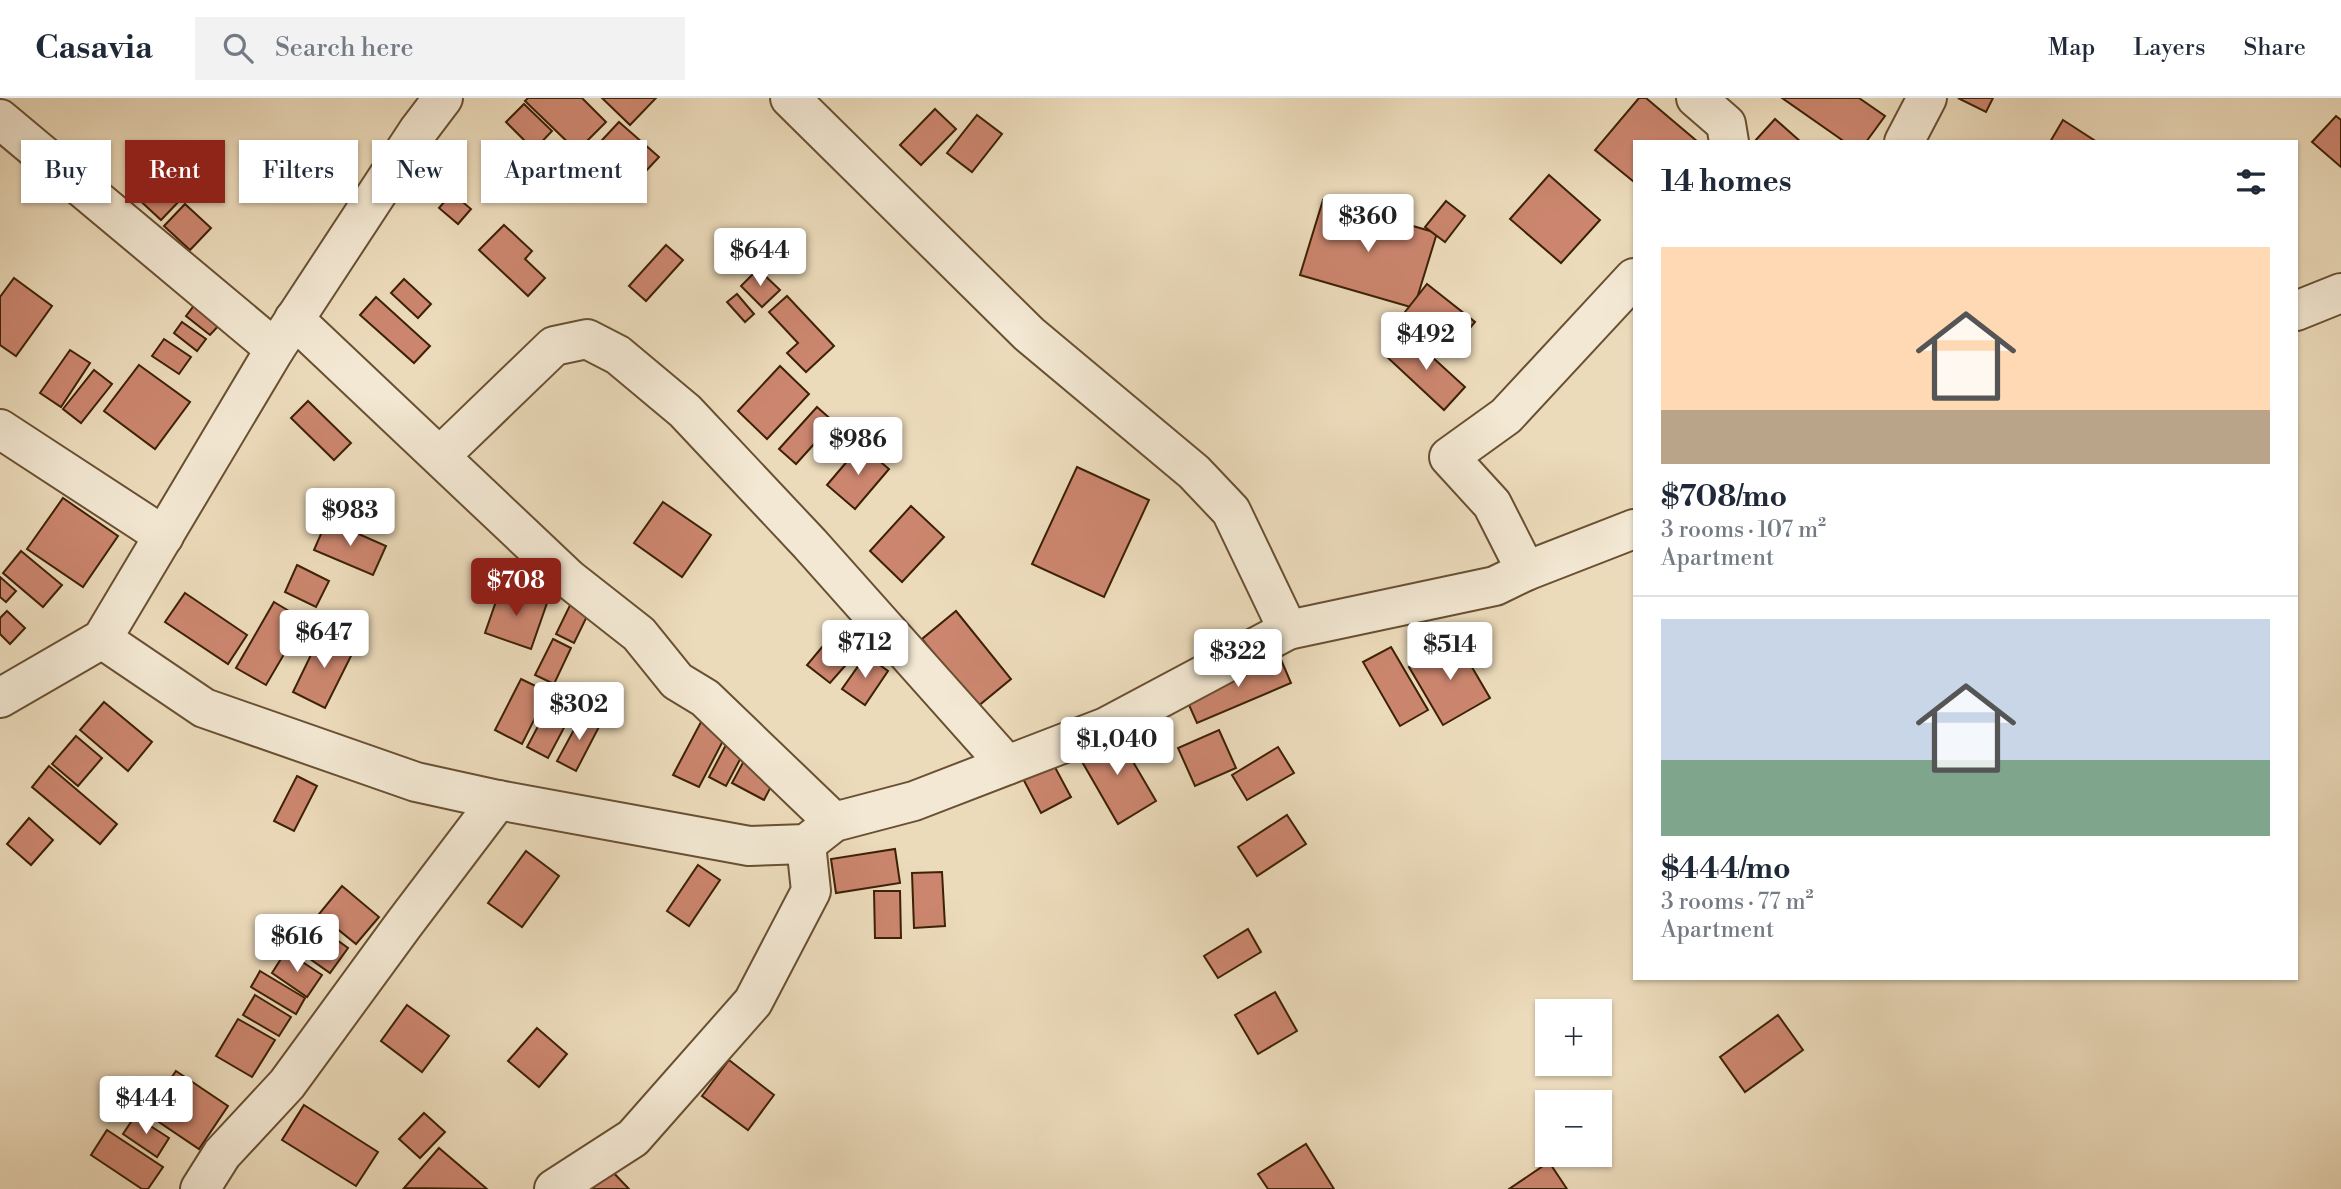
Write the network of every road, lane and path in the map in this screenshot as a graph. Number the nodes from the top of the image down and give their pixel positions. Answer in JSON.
{"nodes":[{"id":1,"x":443,"y":98,"type":"edge"},
{"id":2,"x":790,"y":98,"type":"edge"},
{"id":3,"x":1696,"y":98,"type":"edge"},
{"id":4,"x":1927,"y":98,"type":"edge"},
{"id":5,"x":0,"y":119,"type":"edge"},
{"id":6,"x":1729,"y":140,"type":"edge"},
{"id":7,"x":1906,"y":140,"type":"edge"},
{"id":8,"x":1633,"y":279,"type":"edge"},
{"id":9,"x":2341,"y":293,"type":"edge"},
{"id":10,"x":2298,"y":310,"type":"edge"},
{"id":11,"x":285,"y":334,"type":"junction"},
{"id":12,"x":0,"y":429,"type":"edge"},
{"id":13,"x":440,"y":456,"type":"junction"},
{"id":14,"x":1633,"y":529,"type":"edge"},
{"id":15,"x":164,"y":536,"type":"junction"},
{"id":16,"x":1526,"y":571,"type":"junction"},
{"id":17,"x":1288,"y":630,"type":"junction"},
{"id":18,"x":102,"y":639,"type":"junction"},
{"id":19,"x":0,"y":698,"type":"edge"},
{"id":20,"x":1007,"y":765,"type":"junction"},
{"id":21,"x":498,"y":800,"type":"junction"},
{"id":22,"x":820,"y":833,"type":"junction"},
{"id":23,"x":200,"y":1189,"type":"edge"},
{"id":24,"x":554,"y":1189,"type":"edge"}],
"edges":[{"from":1,"to":11,"type":"street"},
{"from":2,"to":17,"type":"street"},
{"from":3,"to":6,"type":"street"},
{"from":4,"to":7,"type":"street"},
{"from":5,"to":11,"type":"street"},
{"from":8,"to":16,"type":"street"},
{"from":9,"to":10,"type":"street"},
{"from":11,"to":13,"type":"street"},
{"from":11,"to":15,"type":"street"},
{"from":12,"to":15,"type":"street"},
{"from":13,"to":20,"type":"street"},
{"from":13,"to":22,"type":"street"},
{"from":14,"to":16,"type":"street"},
{"from":15,"to":18,"type":"street"},
{"from":16,"to":17,"type":"street"},
{"from":17,"to":20,"type":"street"},
{"from":18,"to":19,"type":"street"},
{"from":18,"to":21,"type":"street"},
{"from":20,"to":22,"type":"street"},
{"from":21,"to":22,"type":"street"},
{"from":21,"to":23,"type":"street"},
{"from":22,"to":24,"type":"street"}]}
